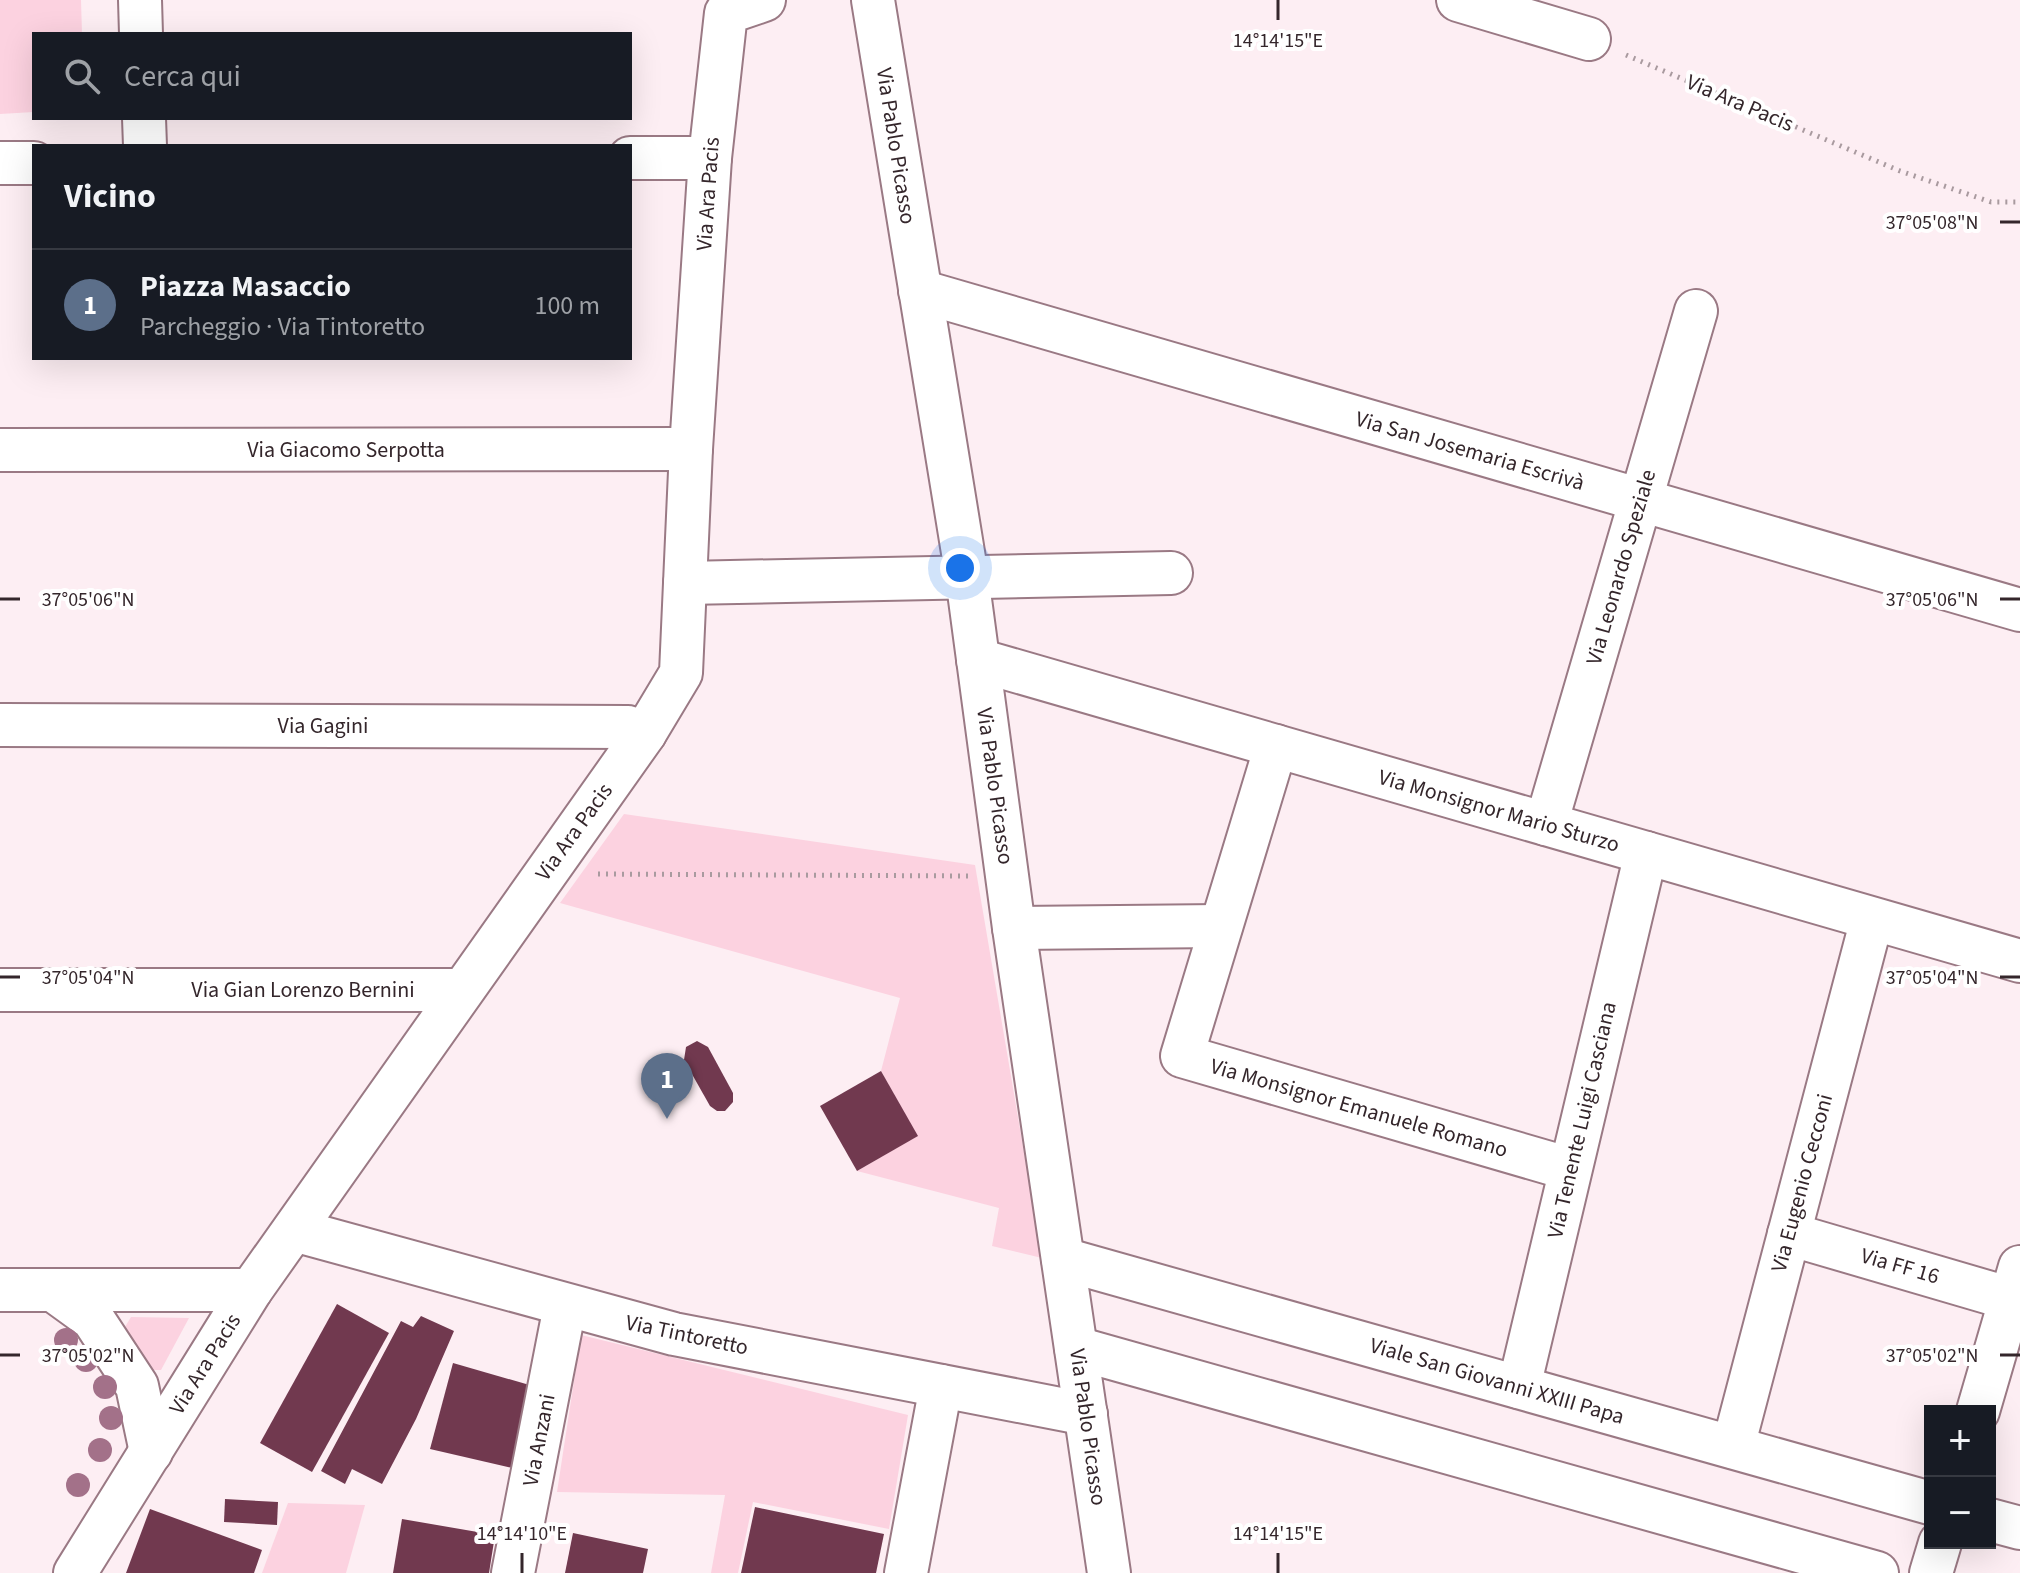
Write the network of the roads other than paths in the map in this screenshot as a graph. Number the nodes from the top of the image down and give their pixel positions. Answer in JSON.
{"nodes":[{"id":1,"x":140,"y":0,"type":"edge"},
{"id":2,"x":873,"y":0,"type":"edge"},
{"id":3,"x":1464,"y":1,"type":"edge"},
{"id":4,"x":739,"y":4,"type":"edge"},
{"id":5,"x":141,"y":32,"type":"edge"},
{"id":6,"x":1589,"y":39,"type":"road end"},
{"id":7,"x":144,"y":120,"type":"edge"},
{"id":8,"x":145,"y":144,"type":"edge"},
{"id":9,"x":632,"y":158,"type":"edge"},
{"id":10,"x":710,"y":158,"type":"junction"},
{"id":11,"x":0,"y":163,"type":"edge"},
{"id":12,"x":32,"y":163,"type":"edge"},
{"id":13,"x":920,"y":291,"type":"junction"},
{"id":14,"x":1696,"y":311,"type":"dead end"},
{"id":15,"x":691,"y":449,"type":"junction"},
{"id":16,"x":0,"y":450,"type":"edge"},
{"id":17,"x":1641,"y":500,"type":"junction"},
{"id":18,"x":1171,"y":573,"type":"dead end"},
{"id":19,"x":967,"y":577,"type":"junction"},
{"id":20,"x":685,"y":583,"type":"junction"},
{"id":21,"x":2020,"y":610,"type":"edge"},
{"id":22,"x":978,"y":660,"type":"junction"},
{"id":23,"x":0,"y":725,"type":"edge"},
{"id":24,"x":645,"y":733,"type":"junction"},
{"id":25,"x":1276,"y":746,"type":"junction"},
{"id":26,"x":1546,"y":824,"type":"junction"},
{"id":27,"x":1646,"y":853,"type":"junction"},
{"id":28,"x":1872,"y":919,"type":"junction"},
{"id":29,"x":1221,"y":926,"type":"junction"},
{"id":30,"x":1014,"y":928,"type":"junction"},
{"id":31,"x":2020,"y":961,"type":"edge"},
{"id":32,"x":0,"y":990,"type":"edge"},
{"id":33,"x":461,"y":990,"type":"junction"},
{"id":34,"x":1570,"y":1169,"type":"junction"},
{"id":35,"x":294,"y":1230,"type":"junction"},
{"id":36,"x":1789,"y":1234,"type":"junction"},
{"id":37,"x":1063,"y":1259,"type":"junction"},
{"id":38,"x":2016,"y":1283,"type":"edge"},
{"id":39,"x":0,"y":1290,"type":"edge"},
{"id":40,"x":53,"y":1290,"type":"junction"},
{"id":41,"x":251,"y":1290,"type":"junction"},
{"id":42,"x":565,"y":1306,"type":"junction"},
{"id":43,"x":1076,"y":1348,"type":"junction"},
{"id":44,"x":941,"y":1386,"type":"junction"},
{"id":45,"x":1519,"y":1387,"type":"junction"},
{"id":46,"x":1980,"y":1405,"type":"edge"},
{"id":47,"x":1086,"y":1414,"type":"junction"},
{"id":48,"x":1733,"y":1447,"type":"junction"},
{"id":49,"x":151,"y":1452,"type":"junction"},
{"id":50,"x":1924,"y":1501,"type":"edge"},
{"id":51,"x":1996,"y":1522,"type":"edge"},
{"id":52,"x":2020,"y":1528,"type":"edge"},
{"id":53,"x":1938,"y":1549,"type":"edge"},
{"id":54,"x":75,"y":1573,"type":"edge"},
{"id":55,"x":513,"y":1573,"type":"edge"},
{"id":56,"x":906,"y":1573,"type":"edge"},
{"id":57,"x":1109,"y":1573,"type":"edge"},
{"id":58,"x":1877,"y":1573,"type":"edge"},
{"id":59,"x":1931,"y":1573,"type":"edge"}],
"edges":[{"from":1,"to":5,"type":"street"},
{"from":2,"to":13,"type":"street","name":"Via Pablo Picasso"},
{"from":3,"to":6,"type":"street"},
{"from":4,"to":10,"type":"street","name":"Via Ara Pacis"},
{"from":7,"to":8,"type":"street"},
{"from":9,"to":10,"type":"street"},
{"from":10,"to":15,"type":"street","name":"Via Ara Pacis"},
{"from":11,"to":12,"type":"street"},
{"from":13,"to":17,"type":"street","name":"Via San Josemaria Escrivà"},
{"from":13,"to":19,"type":"street","name":"Via Pablo Picasso"},
{"from":14,"to":17,"type":"street","name":"Via Leonardo Speziale"},
{"from":15,"to":16,"type":"street","name":"Via Giacomo Serpotta"},
{"from":15,"to":20,"type":"street","name":"Via Ara Pacis"},
{"from":17,"to":21,"type":"street","name":"Via San Josemaria Escrivà"},
{"from":17,"to":26,"type":"street","name":"Via Leonardo Speziale"},
{"from":18,"to":19,"type":"street"},
{"from":19,"to":20,"type":"street"},
{"from":19,"to":22,"type":"street","name":"Via Pablo Picasso"},
{"from":20,"to":24,"type":"street","name":"Via Ara Pacis"},
{"from":22,"to":25,"type":"street","name":"Via Monsignor Mario Sturzo"},
{"from":22,"to":30,"type":"street","name":"Via Pablo Picasso"},
{"from":23,"to":24,"type":"street","name":"Via Gagini"},
{"from":24,"to":33,"type":"street","name":"Via Ara Pacis"},
{"from":25,"to":26,"type":"street","name":"Via Monsignor Mario Sturzo"},
{"from":25,"to":29,"type":"street","name":"Via Monsignor Emanuele Romano"},
{"from":26,"to":27,"type":"street","name":"Via Monsignor Mario Sturzo"},
{"from":27,"to":28,"type":"street","name":"Via Monsignor Mario Sturzo"},
{"from":27,"to":34,"type":"street","name":"Via Tenente Luigi Casciana"},
{"from":28,"to":31,"type":"street","name":"Via Monsignor Mario Sturzo"},
{"from":28,"to":36,"type":"street","name":"Via Eugenio Cecconi"},
{"from":29,"to":30,"type":"street"},
{"from":29,"to":34,"type":"street","name":"Via Monsignor Emanuele Romano"},
{"from":30,"to":37,"type":"street","name":"Via Pablo Picasso"},
{"from":32,"to":33,"type":"street","name":"Via Gian Lorenzo Bernini"},
{"from":33,"to":35,"type":"street","name":"Via Ara Pacis"},
{"from":34,"to":45,"type":"street","name":"Via Tenente Luigi Casciana"},
{"from":35,"to":41,"type":"street","name":"Via Ara Pacis"},
{"from":35,"to":42,"type":"street","name":"Via Tintoretto"},
{"from":36,"to":38,"type":"street","name":"Via FF 16"},
{"from":36,"to":48,"type":"street","name":"Via Eugenio Cecconi"},
{"from":37,"to":43,"type":"street","name":"Via Pablo Picasso"},
{"from":37,"to":45,"type":"street","name":"Viale San Giovanni XXIII Papa"},
{"from":38,"to":46,"type":"street"},
{"from":39,"to":40,"type":"street"},
{"from":40,"to":41,"type":"street"},
{"from":40,"to":49,"type":"street"},
{"from":41,"to":49,"type":"street","name":"Via Ara Pacis"},
{"from":42,"to":44,"type":"street","name":"Via Tintoretto"},
{"from":42,"to":55,"type":"street","name":"Via Anzani"},
{"from":43,"to":47,"type":"street","name":"Via Pablo Picasso"},
{"from":43,"to":58,"type":"street"},
{"from":44,"to":47,"type":"street","name":"Via Tintoretto"},
{"from":44,"to":56,"type":"street"},
{"from":45,"to":48,"type":"street","name":"Viale San Giovanni XXIII Papa"},
{"from":47,"to":57,"type":"street","name":"Via Pablo Picasso"},
{"from":48,"to":50,"type":"street","name":"Viale San Giovanni XXIII Papa"},
{"from":49,"to":54,"type":"street","name":"Via Ara Pacis"},
{"from":51,"to":52,"type":"street"},
{"from":53,"to":59,"type":"street"}]}
